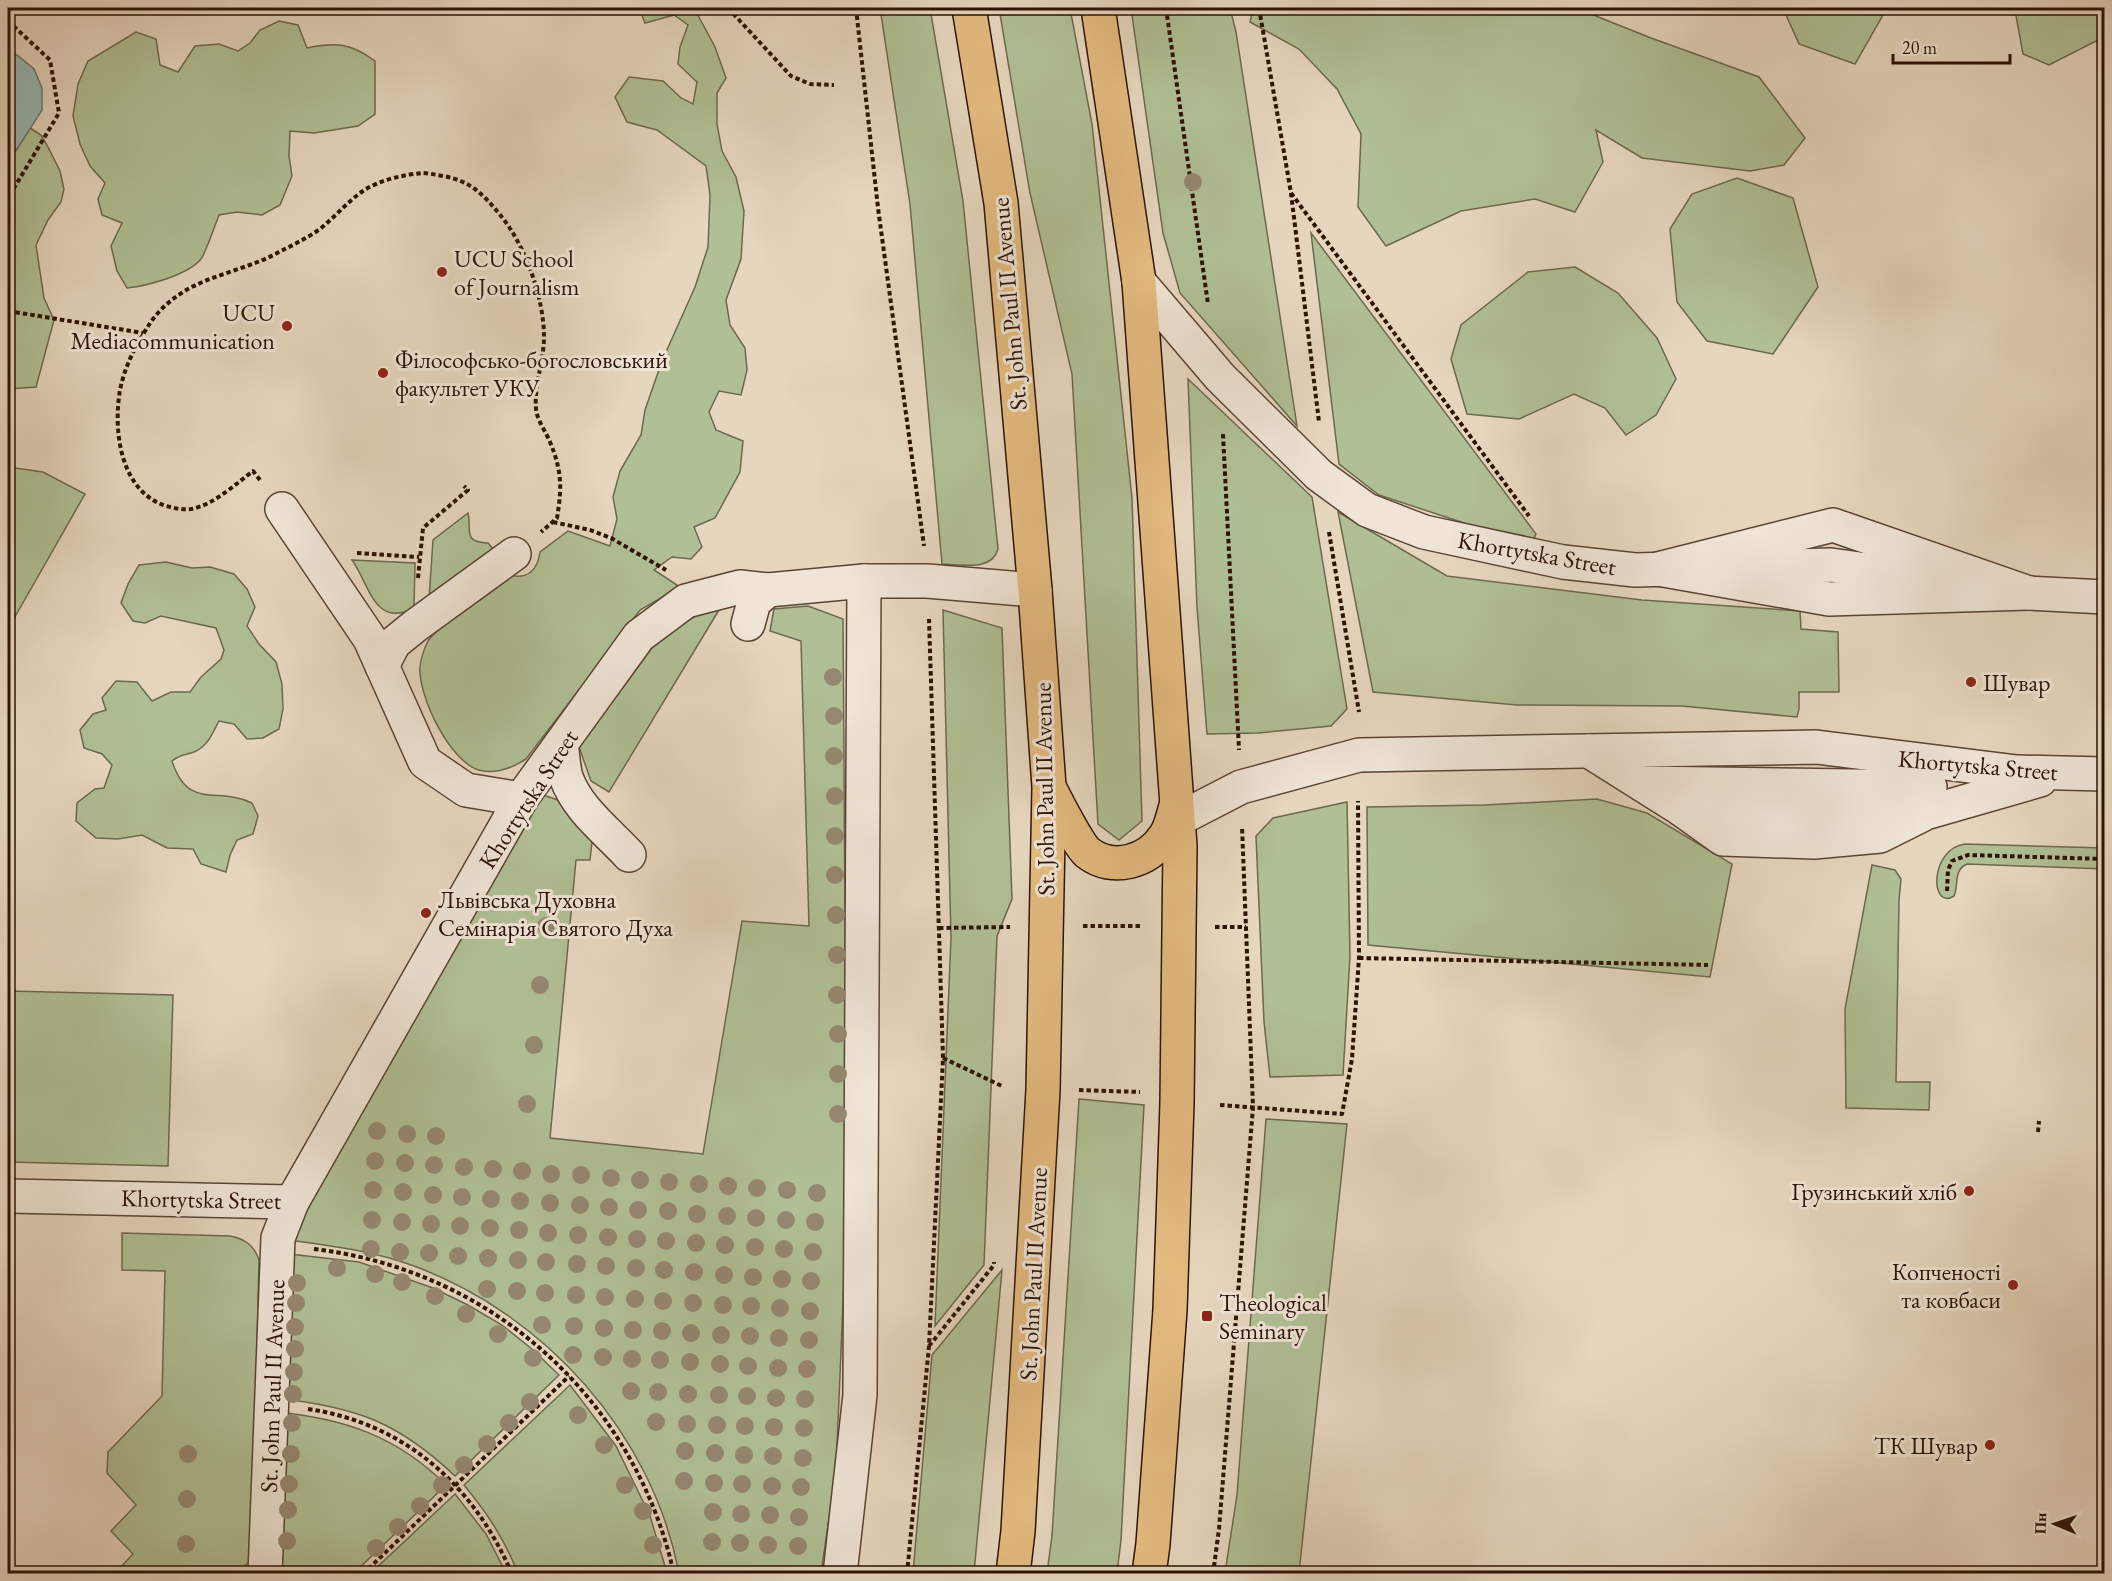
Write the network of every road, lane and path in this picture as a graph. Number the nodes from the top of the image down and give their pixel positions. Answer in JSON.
{"nodes":[{"id":1,"x":728,"y":8,"type":"edge"},
{"id":2,"x":856,"y":8,"type":"edge"},
{"id":3,"x":969,"y":8,"type":"edge"},
{"id":4,"x":1098,"y":8,"type":"edge"},
{"id":5,"x":1259,"y":8,"type":"edge"},
{"id":6,"x":8,"y":21,"type":"edge"},
{"id":7,"x":834,"y":85,"type":"dead end"},
{"id":8,"x":1291,"y":193,"type":"junction"},
{"id":9,"x":8,"y":198,"type":"edge"},
{"id":10,"x":1139,"y":282,"type":"junction"},
{"id":11,"x":8,"y":311,"type":"edge"},
{"id":12,"x":143,"y":333,"type":"junction"},
{"id":13,"x":1320,"y":427,"type":"dead end"},
{"id":14,"x":464,"y":486,"type":"dead end"},
{"id":15,"x":282,"y":509,"type":"joint"},
{"id":16,"x":1530,"y":516,"type":"dead end"},
{"id":17,"x":553,"y":522,"type":"junction"},
{"id":18,"x":1329,"y":532,"type":"dead end"},
{"id":19,"x":351,"y":553,"type":"dead end"},
{"id":20,"x":514,"y":554,"type":"joint"},
{"id":21,"x":419,"y":557,"type":"junction"},
{"id":22,"x":1658,"y":569,"type":"junction"},
{"id":23,"x":674,"y":574,"type":"dead end"},
{"id":24,"x":418,"y":580,"type":"dead end"},
{"id":25,"x":864,"y":581,"type":"junction"},
{"id":26,"x":927,"y":581,"type":"junction"},
{"id":27,"x":768,"y":590,"type":"junction"},
{"id":28,"x":1035,"y":590,"type":"junction"},
{"id":29,"x":2029,"y":593,"type":"junction"},
{"id":30,"x":2104,"y":597,"type":"edge"},
{"id":31,"x":748,"y":624,"type":"dead end"},
{"id":32,"x":382,"y":666,"type":"junction"},
{"id":33,"x":1359,"y":712,"type":"dead end"},
{"id":34,"x":561,"y":744,"type":"junction"},
{"id":35,"x":1589,"y":751,"type":"junction"},
{"id":36,"x":2064,"y":773,"type":"junction"},
{"id":37,"x":2104,"y":774,"type":"edge"},
{"id":38,"x":1642,"y":783,"type":"junction"},
{"id":39,"x":1049,"y":787,"type":"junction"},
{"id":40,"x":521,"y":799,"type":"junction"},
{"id":41,"x":1930,"y":800,"type":"junction"},
{"id":42,"x":1358,"y":801,"type":"dead end"},
{"id":43,"x":1178,"y":811,"type":"junction"},
{"id":44,"x":1242,"y":828,"type":"dead end"},
{"id":45,"x":629,"y":855,"type":"dead end"},
{"id":46,"x":2104,"y":859,"type":"edge"},
{"id":47,"x":1947,"y":891,"type":"dead end"},
{"id":48,"x":1083,"y":926,"type":"dead end"},
{"id":49,"x":1150,"y":926,"type":"dead end"},
{"id":50,"x":1012,"y":927,"type":"dead end"},
{"id":51,"x":1217,"y":927,"type":"dead end"},
{"id":52,"x":1246,"y":927,"type":"junction"},
{"id":53,"x":939,"y":928,"type":"junction"},
{"id":54,"x":1359,"y":958,"type":"junction"},
{"id":55,"x":1708,"y":965,"type":"dead end"},
{"id":56,"x":943,"y":1058,"type":"junction"},
{"id":57,"x":1070,"y":1090,"type":"dead end"},
{"id":58,"x":1147,"y":1092,"type":"dead end"},
{"id":59,"x":1004,"y":1098,"type":"dead end"},
{"id":60,"x":1220,"y":1105,"type":"dead end"},
{"id":61,"x":1253,"y":1107,"type":"junction"},
{"id":62,"x":2039,"y":1121,"type":"dead end"},
{"id":63,"x":2038,"y":1132,"type":"dead end"},
{"id":64,"x":8,"y":1196,"type":"edge"},
{"id":65,"x":292,"y":1202,"type":"junction"},
{"id":66,"x":277,"y":1245,"type":"junction"},
{"id":67,"x":994,"y":1254,"type":"dead end"},
{"id":68,"x":929,"y":1346,"type":"junction"},
{"id":69,"x":569,"y":1376,"type":"junction"},
{"id":70,"x":271,"y":1406,"type":"junction"},
{"id":71,"x":454,"y":1485,"type":"junction"},
{"id":72,"x":265,"y":1574,"type":"edge"},
{"id":73,"x":363,"y":1574,"type":"edge"},
{"id":74,"x":512,"y":1574,"type":"edge"},
{"id":75,"x":674,"y":1574,"type":"edge"},
{"id":76,"x":840,"y":1574,"type":"edge"},
{"id":77,"x":908,"y":1574,"type":"edge"},
{"id":78,"x":1013,"y":1574,"type":"edge"},
{"id":79,"x":1149,"y":1574,"type":"edge"},
{"id":80,"x":1213,"y":1574,"type":"edge"}],
"edges":[{"from":1,"to":7,"type":"path"},
{"from":2,"to":26,"type":"path"},
{"from":3,"to":28,"type":"main road","name":"St. John Paul II Avenue"},
{"from":4,"to":10,"type":"main road"},
{"from":5,"to":8,"type":"path"},
{"from":6,"to":9,"type":"path"},
{"from":8,"to":13,"type":"path"},
{"from":8,"to":16,"type":"path"},
{"from":10,"to":22,"type":"street","name":"Khortytska Street"},
{"from":10,"to":43,"type":"main road"},
{"from":11,"to":12,"type":"path"},
{"from":12,"to":15,"type":"path"},
{"from":12,"to":17,"type":"path"},
{"from":14,"to":21,"type":"path"},
{"from":15,"to":32,"type":"street"},
{"from":17,"to":20,"type":"path"},
{"from":17,"to":23,"type":"path"},
{"from":18,"to":33,"type":"path"},
{"from":19,"to":21,"type":"path"},
{"from":20,"to":32,"type":"street"},
{"from":21,"to":24,"type":"path"},
{"from":22,"to":29,"type":"street"},
{"from":22,"to":29,"type":"street"},
{"from":25,"to":26,"type":"street","name":"Khortytska Street"},
{"from":25,"to":27,"type":"street","name":"Khortytska Street"},
{"from":25,"to":76,"type":"street"},
{"from":26,"to":28,"type":"street","name":"Khortytska Street"},
{"from":26,"to":53,"type":"path"},
{"from":27,"to":31,"type":"street"},
{"from":27,"to":34,"type":"street","name":"Khortytska Street"},
{"from":28,"to":39,"type":"main road","name":"St. John Paul II Avenue"},
{"from":29,"to":30,"type":"street"},
{"from":32,"to":40,"type":"street"},
{"from":34,"to":40,"type":"street","name":"Khortytska Street"},
{"from":34,"to":45,"type":"street"},
{"from":35,"to":36,"type":"street","name":"Khortytska Street"},
{"from":35,"to":38,"type":"street"},
{"from":35,"to":43,"type":"street","name":"Khortytska Street"},
{"from":36,"to":37,"type":"street","name":"Khortytska Street"},
{"from":36,"to":41,"type":"street"},
{"from":38,"to":41,"type":"street"},
{"from":38,"to":41,"type":"street"},
{"from":39,"to":43,"type":"main road"},
{"from":39,"to":78,"type":"main road","name":"St. John Paul II Avenue"},
{"from":40,"to":65,"type":"street","name":"Khortytska Street"},
{"from":42,"to":54,"type":"path"},
{"from":43,"to":79,"type":"main road"},
{"from":44,"to":52,"type":"path"},
{"from":46,"to":47,"type":"path"},
{"from":48,"to":49,"type":"path"},
{"from":50,"to":53,"type":"path"},
{"from":51,"to":52,"type":"path"},
{"from":52,"to":61,"type":"path"},
{"from":53,"to":56,"type":"path"},
{"from":54,"to":55,"type":"path"},
{"from":54,"to":61,"type":"path"},
{"from":56,"to":59,"type":"path"},
{"from":56,"to":68,"type":"path"},
{"from":57,"to":58,"type":"path"},
{"from":60,"to":61,"type":"path"},
{"from":61,"to":80,"type":"path"},
{"from":62,"to":63,"type":"path"},
{"from":64,"to":65,"type":"street","name":"Khortytska Street"},
{"from":65,"to":66,"type":"street","name":"St. John Paul II Avenue"},
{"from":66,"to":69,"type":"path"},
{"from":66,"to":70,"type":"street","name":"St. John Paul II Avenue"},
{"from":67,"to":68,"type":"path"},
{"from":68,"to":77,"type":"path"},
{"from":69,"to":71,"type":"path"},
{"from":69,"to":75,"type":"path"},
{"from":70,"to":71,"type":"path"},
{"from":70,"to":72,"type":"street","name":"St. John Paul II Avenue"},
{"from":71,"to":73,"type":"path"},
{"from":71,"to":74,"type":"path"}]}
